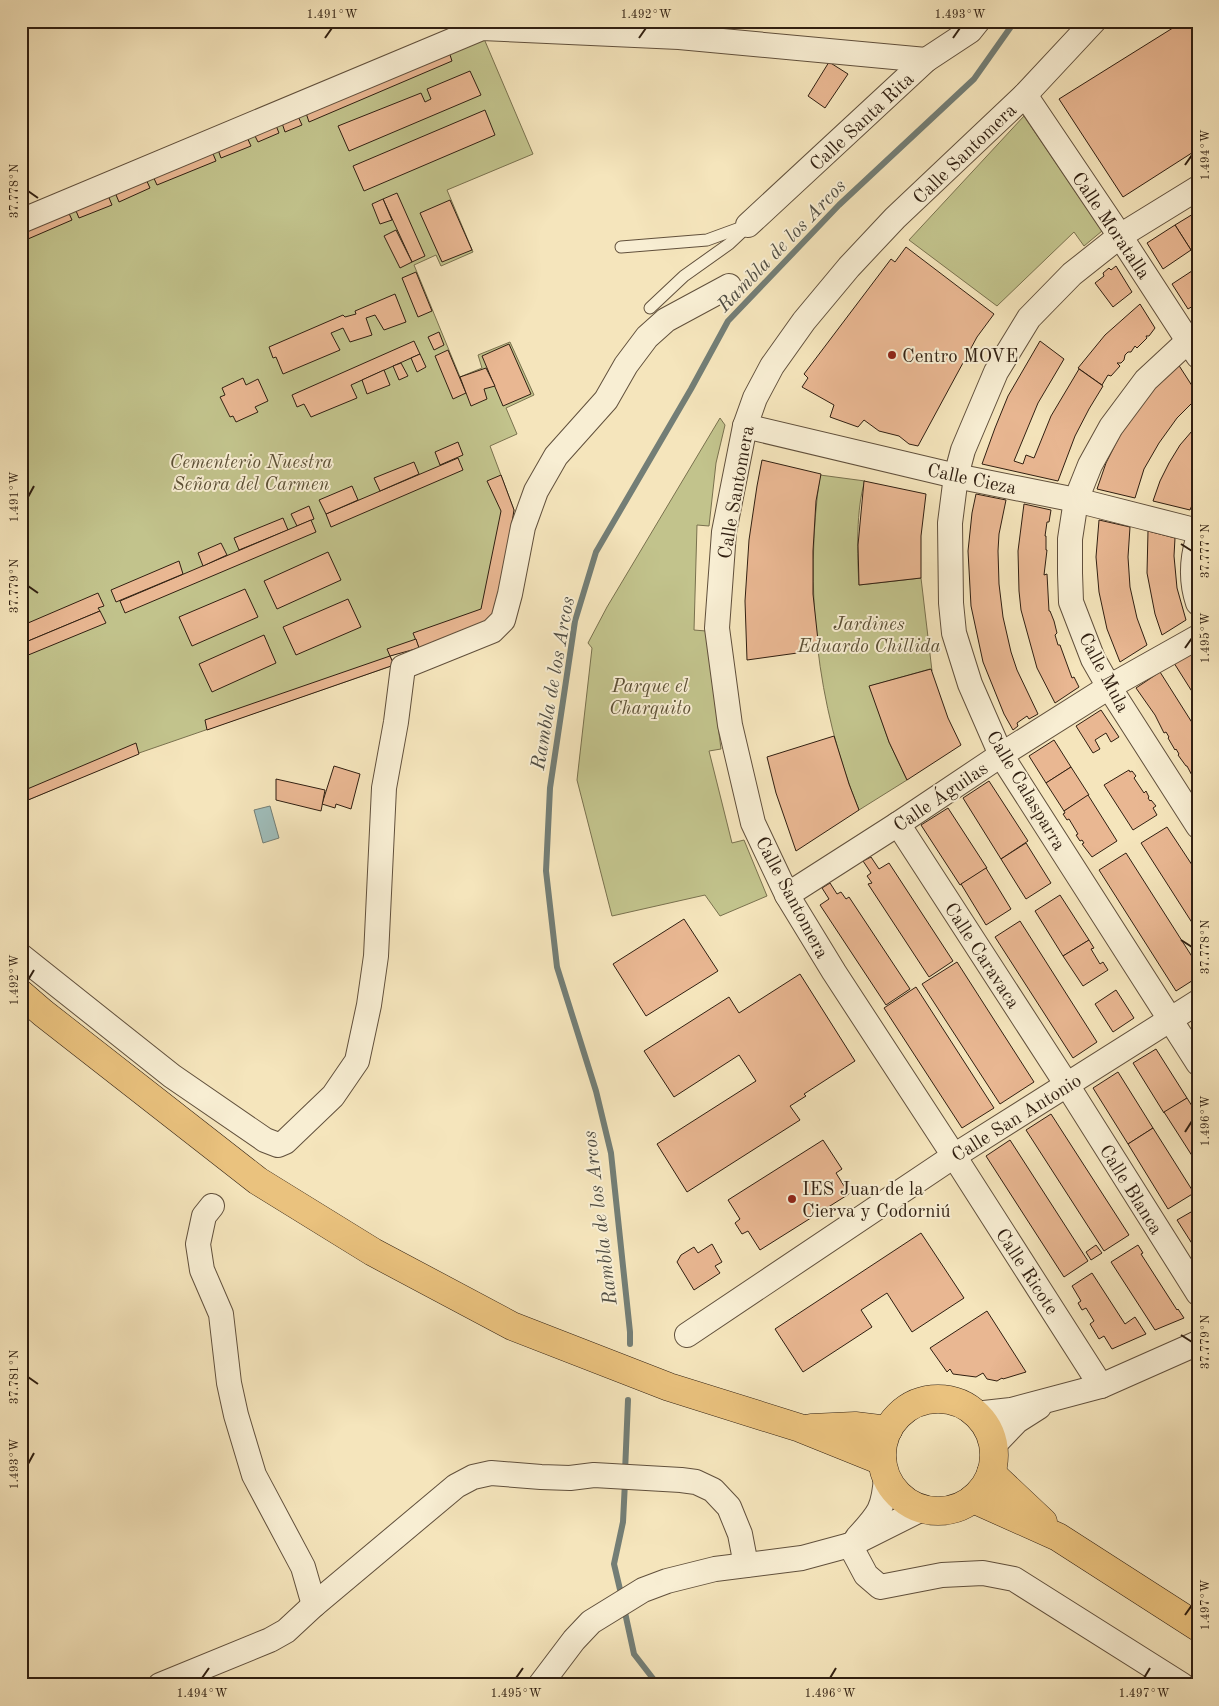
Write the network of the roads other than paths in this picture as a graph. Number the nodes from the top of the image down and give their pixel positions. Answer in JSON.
{"nodes":[{"id":1,"x":978,"y":21,"type":"edge"},
{"id":2,"x":1094,"y":21,"type":"edge"},
{"id":3,"x":926,"y":60,"type":"junction"},
{"id":4,"x":1025,"y":95,"type":"junction"},
{"id":5,"x":1198,"y":188,"type":"edge"},
{"id":6,"x":21,"y":221,"type":"edge"},
{"id":7,"x":748,"y":225,"type":"junction"},
{"id":8,"x":1120,"y":236,"type":"junction"},
{"id":9,"x":621,"y":247,"type":"dead end"},
{"id":10,"x":729,"y":286,"type":"dead end"},
{"id":11,"x":650,"y":308,"type":"dead end"},
{"id":12,"x":1194,"y":344,"type":"edge"},
{"id":13,"x":745,"y":426,"type":"junction"},
{"id":14,"x":956,"y":476,"type":"junction"},
{"id":15,"x":1076,"y":500,"type":"junction"},
{"id":16,"x":1198,"y":531,"type":"edge"},
{"id":17,"x":1198,"y":539,"type":"edge"},
{"id":18,"x":1198,"y":603,"type":"edge"},
{"id":19,"x":1198,"y":637,"type":"edge"},
{"id":20,"x":1109,"y":687,"type":"junction"},
{"id":21,"x":1001,"y":755,"type":"junction"},
{"id":22,"x":898,"y":824,"type":"junction"},
{"id":23,"x":1198,"y":826,"type":"edge"},
{"id":24,"x":787,"y":895,"type":"junction"},
{"id":25,"x":21,"y":956,"type":"edge"},
{"id":26,"x":21,"y":994,"type":"edge"},
{"id":27,"x":1198,"y":1002,"type":"edge"},
{"id":28,"x":1170,"y":1020,"type":"junction"},
{"id":29,"x":1198,"y":1063,"type":"edge"},
{"id":30,"x":1067,"y":1085,"type":"junction"},
{"id":31,"x":954,"y":1156,"type":"junction"},
{"id":32,"x":212,"y":1206,"type":"dead end"},
{"id":33,"x":1198,"y":1293,"type":"edge"},
{"id":34,"x":687,"y":1335,"type":"dead end"},
{"id":35,"x":1198,"y":1343,"type":"edge"},
{"id":36,"x":1101,"y":1386,"type":"junction"},
{"id":37,"x":1056,"y":1397,"type":"junction"},
{"id":38,"x":975,"y":1414,"type":"junction"},
{"id":39,"x":800,"y":1428,"type":"junction"},
{"id":40,"x":888,"y":1430,"type":"junction"},
{"id":41,"x":993,"y":1446,"type":"junction"},
{"id":42,"x":884,"y":1468,"type":"junction"},
{"id":43,"x":991,"y":1473,"type":"junction"},
{"id":44,"x":973,"y":1499,"type":"junction"},
{"id":45,"x":922,"y":1508,"type":"junction"},
{"id":46,"x":1058,"y":1537,"type":"junction"},
{"id":47,"x":850,"y":1545,"type":"junction"},
{"id":48,"x":746,"y":1565,"type":"junction"},
{"id":49,"x":314,"y":1605,"type":"junction"},
{"id":50,"x":1198,"y":1627,"type":"edge"},
{"id":51,"x":160,"y":1685,"type":"edge"},
{"id":52,"x":540,"y":1685,"type":"edge"},
{"id":53,"x":1182,"y":1685,"type":"edge"}],
"edges":[{"from":1,"to":3,"type":"street","name":"Calle Santa Rita"},
{"from":2,"to":4,"type":"street","name":"Calle Santomera"},
{"from":3,"to":6,"type":"street"},
{"from":3,"to":7,"type":"street","name":"Calle Santa Rita"},
{"from":4,"to":8,"type":"street","name":"Calle Moratalla"},
{"from":4,"to":13,"type":"street","name":"Calle Santomera"},
{"from":5,"to":8,"type":"street","name":"Calle Calasparra"},
{"from":7,"to":9,"type":"lane"},
{"from":7,"to":11,"type":"lane"},
{"from":8,"to":12,"type":"street","name":"Calle Moratalla"},
{"from":8,"to":14,"type":"street","name":"Calle Calasparra"},
{"from":10,"to":25,"type":"street"},
{"from":12,"to":15,"type":"street","name":"Calle Mula"},
{"from":13,"to":14,"type":"street","name":"Calle Cieza"},
{"from":13,"to":24,"type":"street","name":"Calle Santomera"},
{"from":14,"to":15,"type":"street","name":"Calle Cieza"},
{"from":14,"to":21,"type":"street","name":"Calle Calasparra"},
{"from":15,"to":16,"type":"street","name":"Calle Cieza"},
{"from":15,"to":20,"type":"street","name":"Calle Mula"},
{"from":17,"to":18,"type":"street"},
{"from":19,"to":20,"type":"street","name":"Calle Águilas"},
{"from":20,"to":21,"type":"street","name":"Calle Águilas"},
{"from":20,"to":23,"type":"street","name":"Calle Mula"},
{"from":21,"to":22,"type":"street","name":"Calle Águilas"},
{"from":21,"to":28,"type":"street","name":"Calle Calasparra"},
{"from":22,"to":24,"type":"street","name":"Calle Águilas"},
{"from":22,"to":30,"type":"street","name":"Calle Caravaca"},
{"from":24,"to":31,"type":"street","name":"Calle Santomera"},
{"from":26,"to":39,"type":"main road"},
{"from":27,"to":28,"type":"street","name":"Calle San Antonio"},
{"from":28,"to":29,"type":"street","name":"Calle Calasparra"},
{"from":28,"to":30,"type":"street","name":"Calle San Antonio"},
{"from":30,"to":31,"type":"street","name":"Calle San Antonio"},
{"from":30,"to":33,"type":"street","name":"Calle Blanca"},
{"from":31,"to":34,"type":"street","name":"Calle San Antonio"},
{"from":31,"to":36,"type":"street","name":"Calle Ricote"},
{"from":32,"to":49,"type":"street"},
{"from":35,"to":36,"type":"street"},
{"from":36,"to":37,"type":"street"},
{"from":37,"to":38,"type":"street"},
{"from":37,"to":41,"type":"street"},
{"from":38,"to":40,"type":"main road"},
{"from":38,"to":41,"type":"main road"},
{"from":39,"to":40,"type":"main road"},
{"from":39,"to":42,"type":"main road"},
{"from":40,"to":42,"type":"main road"},
{"from":41,"to":43,"type":"main road"},
{"from":42,"to":45,"type":"main road"},
{"from":42,"to":47,"type":"street"},
{"from":43,"to":44,"type":"main road"},
{"from":43,"to":46,"type":"main road"},
{"from":44,"to":45,"type":"main road"},
{"from":44,"to":46,"type":"main road"},
{"from":45,"to":47,"type":"street"},
{"from":46,"to":50,"type":"main road"},
{"from":47,"to":48,"type":"street"},
{"from":47,"to":53,"type":"street"},
{"from":48,"to":49,"type":"street"},
{"from":48,"to":52,"type":"street"},
{"from":49,"to":51,"type":"street"}]}
